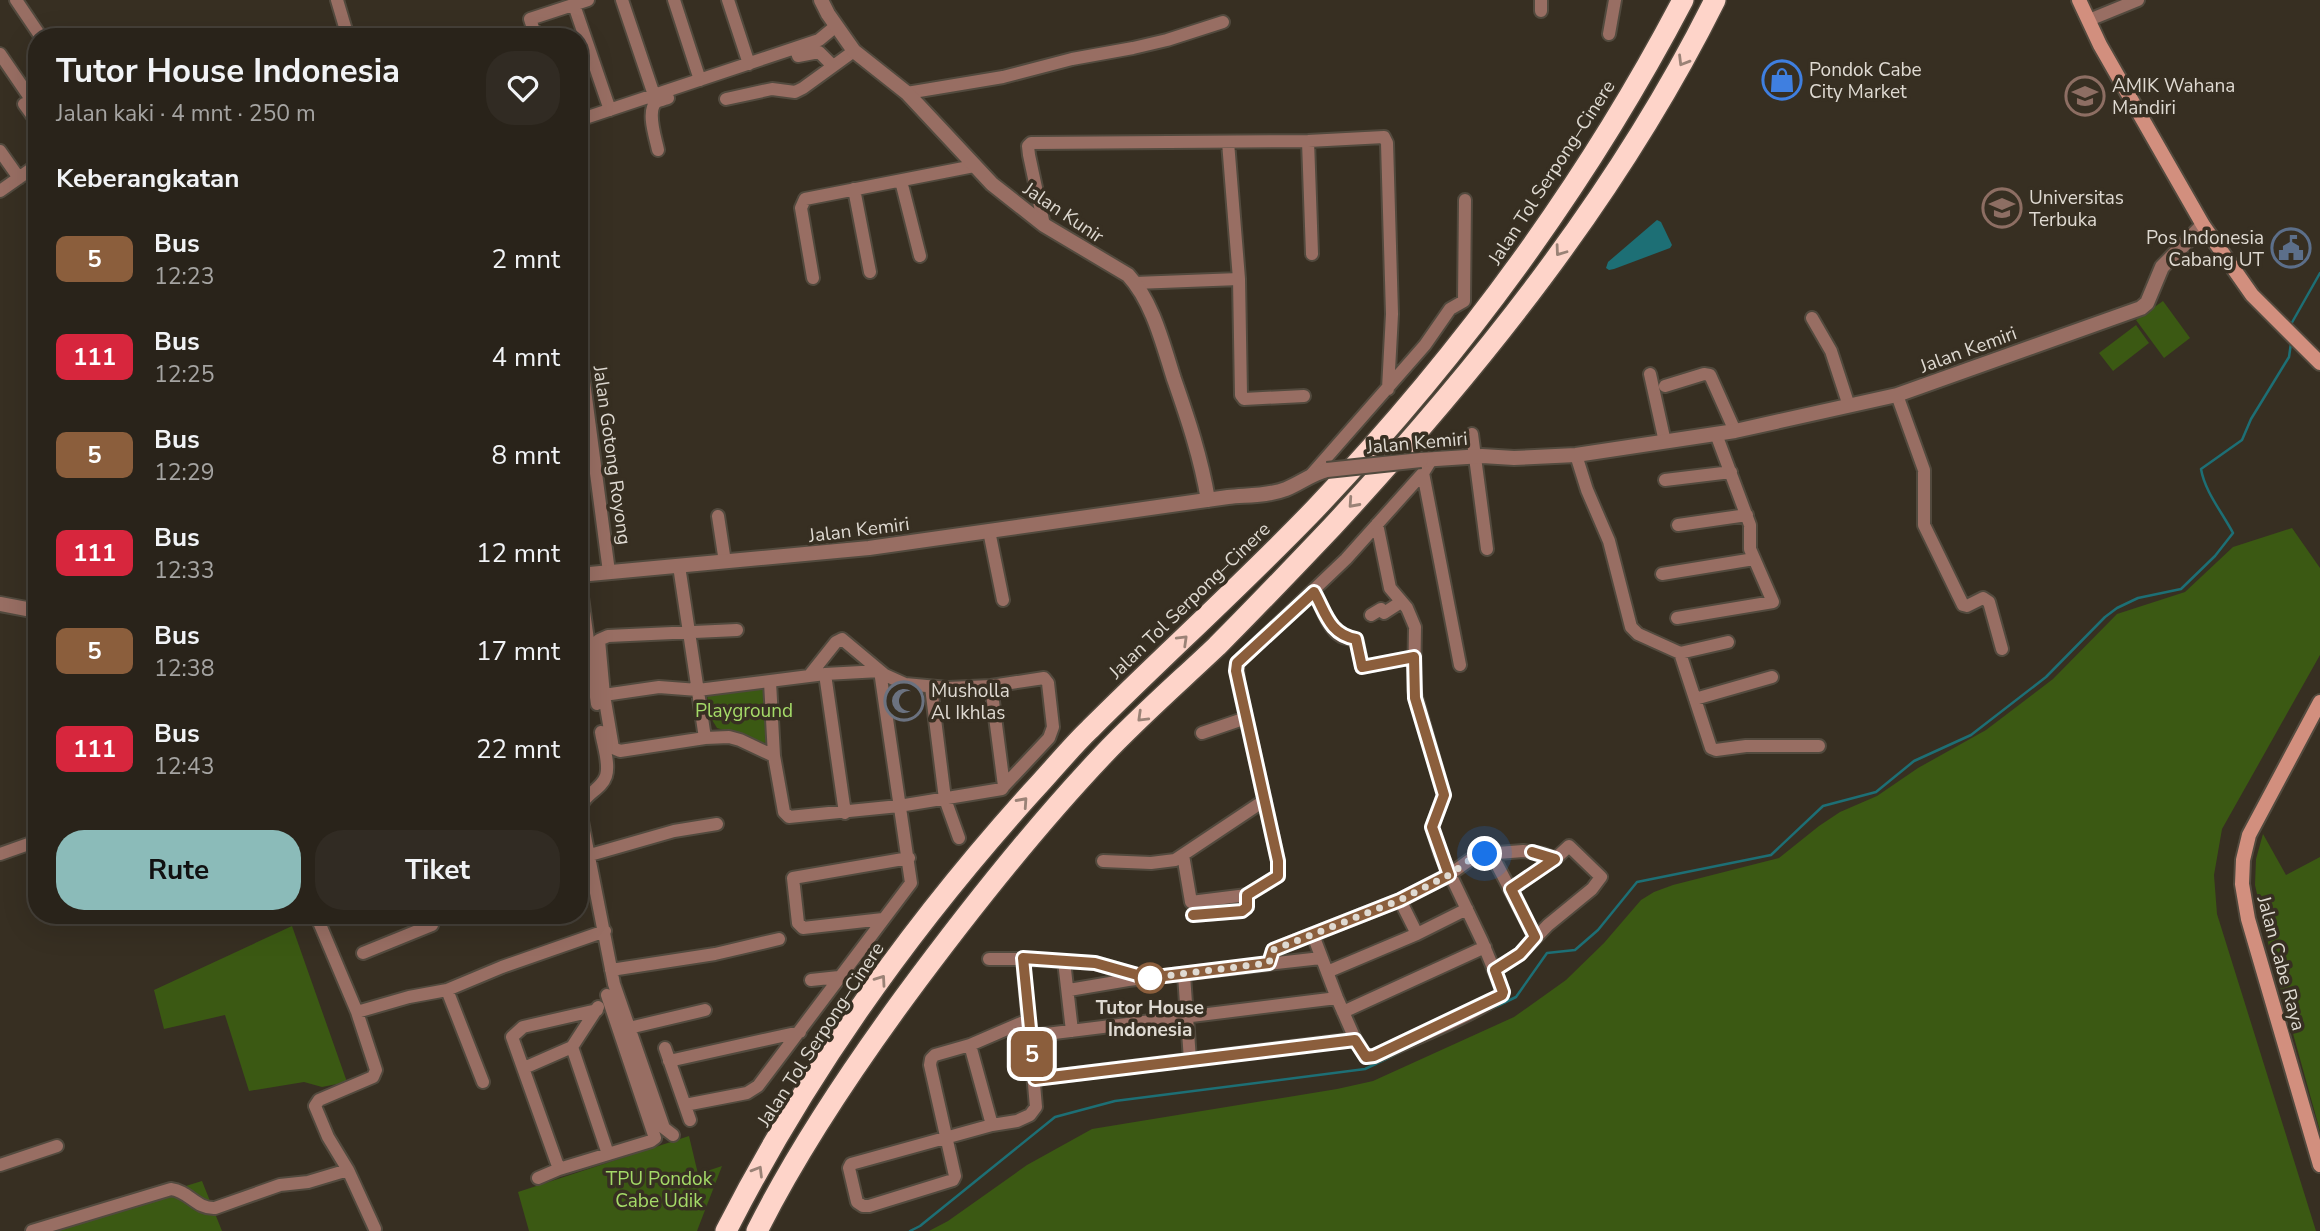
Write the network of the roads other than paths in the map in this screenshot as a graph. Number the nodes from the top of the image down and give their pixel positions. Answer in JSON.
{"nodes":[{"id":1,"x":16,"y":0,"type":"edge"},
{"id":2,"x":337,"y":0,"type":"edge"},
{"id":3,"x":588,"y":0,"type":"edge"},
{"id":4,"x":622,"y":0,"type":"edge"},
{"id":5,"x":674,"y":0,"type":"edge"},
{"id":6,"x":728,"y":0,"type":"edge"},
{"id":7,"x":821,"y":0,"type":"edge"},
{"id":8,"x":1615,"y":0,"type":"edge"},
{"id":9,"x":1683,"y":0,"type":"edge"},
{"id":10,"x":1715,"y":0,"type":"edge"},
{"id":11,"x":2079,"y":0,"type":"edge"},
{"id":12,"x":2138,"y":0,"type":"edge"},
{"id":13,"x":573,"y":5,"type":"junction"},
{"id":14,"x":2089,"y":20,"type":"junction"},
{"id":15,"x":1223,"y":22,"type":"dead end"},
{"id":16,"x":836,"y":26,"type":"junction"},
{"id":17,"x":35,"y":28,"type":"edge"},
{"id":18,"x":345,"y":28,"type":"edge"},
{"id":19,"x":533,"y":28,"type":"edge"},
{"id":20,"x":581,"y":28,"type":"edge"},
{"id":21,"x":1609,"y":34,"type":"dead end"},
{"id":22,"x":588,"y":48,"type":"edge"},
{"id":23,"x":854,"y":51,"type":"junction"},
{"id":24,"x":0,"y":54,"type":"edge"},
{"id":25,"x":749,"y":64,"type":"junction"},
{"id":26,"x":833,"y":66,"type":"junction"},
{"id":27,"x":0,"y":69,"type":"edge"},
{"id":28,"x":700,"y":80,"type":"junction"},
{"id":29,"x":907,"y":93,"type":"junction"},
{"id":30,"x":28,"y":95,"type":"edge"},
{"id":31,"x":654,"y":95,"type":"junction"},
{"id":32,"x":726,"y":99,"type":"dead end"},
{"id":33,"x":28,"y":109,"type":"edge"},
{"id":34,"x":610,"y":110,"type":"junction"},
{"id":35,"x":588,"y":117,"type":"edge"},
{"id":36,"x":1308,"y":141,"type":"junction"},
{"id":37,"x":1228,"y":142,"type":"junction"},
{"id":38,"x":658,"y":150,"type":"dead end"},
{"id":39,"x":0,"y":151,"type":"edge"},
{"id":40,"x":28,"y":164,"type":"edge"},
{"id":41,"x":974,"y":166,"type":"junction"},
{"id":42,"x":28,"y":169,"type":"edge"},
{"id":43,"x":16,"y":175,"type":"junction"},
{"id":44,"x":0,"y":181,"type":"edge"},
{"id":45,"x":901,"y":181,"type":"junction"},
{"id":46,"x":853,"y":189,"type":"junction"},
{"id":47,"x":0,"y":191,"type":"edge"},
{"id":48,"x":1465,"y":200,"type":"dead end"},
{"id":49,"x":1044,"y":225,"type":"junction"},
{"id":50,"x":2203,"y":225,"type":"junction"},
{"id":51,"x":1312,"y":254,"type":"dead end"},
{"id":52,"x":920,"y":256,"type":"dead end"},
{"id":53,"x":870,"y":272,"type":"dead end"},
{"id":54,"x":813,"y":278,"type":"dead end"},
{"id":55,"x":1239,"y":279,"type":"junction"},
{"id":56,"x":1135,"y":283,"type":"junction"},
{"id":57,"x":1812,"y":318,"type":"dead end"},
{"id":58,"x":2320,"y":363,"type":"edge"},
{"id":59,"x":1650,"y":374,"type":"dead end"},
{"id":60,"x":1665,"y":386,"type":"dead end"},
{"id":61,"x":1388,"y":389,"type":"junction"},
{"id":62,"x":1897,"y":395,"type":"junction"},
{"id":63,"x":1304,"y":396,"type":"dead end"},
{"id":64,"x":1849,"y":406,"type":"junction"},
{"id":65,"x":588,"y":412,"type":"edge"},
{"id":66,"x":1735,"y":431,"type":"junction"},
{"id":67,"x":1472,"y":433,"type":"dead end"},
{"id":68,"x":1716,"y":434,"type":"junction"},
{"id":69,"x":1664,"y":442,"type":"junction"},
{"id":70,"x":1576,"y":455,"type":"junction"},
{"id":71,"x":1475,"y":457,"type":"junction"},
{"id":72,"x":1426,"y":464,"type":"junction"},
{"id":73,"x":1731,"y":472,"type":"junction"},
{"id":74,"x":1312,"y":474,"type":"junction"},
{"id":75,"x":1665,"y":480,"type":"dead end"},
{"id":76,"x":1208,"y":500,"type":"junction"},
{"id":77,"x":1747,"y":514,"type":"junction"},
{"id":78,"x":718,"y":516,"type":"dead end"},
{"id":79,"x":1377,"y":524,"type":"junction"},
{"id":80,"x":1678,"y":525,"type":"dead end"},
{"id":81,"x":989,"y":531,"type":"junction"},
{"id":82,"x":1487,"y":549,"type":"dead end"},
{"id":83,"x":1755,"y":559,"type":"junction"},
{"id":84,"x":725,"y":562,"type":"junction"},
{"id":85,"x":678,"y":566,"type":"junction"},
{"id":86,"x":609,"y":572,"type":"junction"},
{"id":87,"x":588,"y":574,"type":"edge"},
{"id":88,"x":1662,"y":574,"type":"dead end"},
{"id":89,"x":1314,"y":592,"type":"junction"},
{"id":90,"x":1003,"y":600,"type":"dead end"},
{"id":91,"x":1456,"y":600,"type":"dead end"},
{"id":92,"x":1401,"y":602,"type":"junction"},
{"id":93,"x":0,"y":604,"type":"edge"},
{"id":94,"x":28,"y":609,"type":"edge"},
{"id":95,"x":1371,"y":615,"type":"dead end"},
{"id":96,"x":1677,"y":618,"type":"dead end"},
{"id":97,"x":737,"y":630,"type":"dead end"},
{"id":98,"x":689,"y":631,"type":"junction"},
{"id":99,"x":588,"y":638,"type":"edge"},
{"id":100,"x":1728,"y":642,"type":"dead end"},
{"id":101,"x":2002,"y":649,"type":"dead end"},
{"id":102,"x":1681,"y":653,"type":"junction"},
{"id":103,"x":1414,"y":657,"type":"junction"},
{"id":104,"x":1460,"y":665,"type":"dead end"},
{"id":105,"x":880,"y":671,"type":"junction"},
{"id":106,"x":825,"y":674,"type":"junction"},
{"id":107,"x":809,"y":676,"type":"junction"},
{"id":108,"x":1772,"y":677,"type":"dead end"},
{"id":109,"x":770,"y":682,"type":"junction"},
{"id":110,"x":991,"y":686,"type":"junction"},
{"id":111,"x":931,"y":687,"type":"junction"},
{"id":112,"x":698,"y":690,"type":"junction"},
{"id":113,"x":604,"y":695,"type":"junction"},
{"id":114,"x":1695,"y":699,"type":"junction"},
{"id":115,"x":2320,"y":702,"type":"edge"},
{"id":116,"x":1246,"y":718,"type":"junction"},
{"id":117,"x":1202,"y":733,"type":"dead end"},
{"id":118,"x":705,"y":738,"type":"junction"},
{"id":119,"x":1819,"y":746,"type":"dead end"},
{"id":120,"x":774,"y":756,"type":"junction"},
{"id":121,"x":1004,"y":786,"type":"junction"},
{"id":122,"x":588,"y":796,"type":"edge"},
{"id":123,"x":945,"y":799,"type":"junction"},
{"id":124,"x":1265,"y":800,"type":"junction"},
{"id":125,"x":899,"y":806,"type":"junction"},
{"id":126,"x":845,"y":813,"type":"junction"},
{"id":127,"x":717,"y":824,"type":"dead end"},
{"id":128,"x":959,"y":838,"type":"dead end"},
{"id":129,"x":28,"y":844,"type":"edge"},
{"id":130,"x":588,"y":846,"type":"edge"},
{"id":131,"x":1491,"y":853,"type":"junction"},
{"id":132,"x":0,"y":854,"type":"edge"},
{"id":133,"x":590,"y":855,"type":"junction"},
{"id":134,"x":1183,"y":855,"type":"junction"},
{"id":135,"x":909,"y":858,"type":"junction"},
{"id":136,"x":1555,"y":859,"type":"junction"},
{"id":137,"x":1103,"y":861,"type":"dead end"},
{"id":138,"x":1449,"y":875,"type":"junction"},
{"id":139,"x":1511,"y":889,"type":"junction"},
{"id":140,"x":1247,"y":895,"type":"junction"},
{"id":141,"x":1400,"y":900,"type":"junction"},
{"id":142,"x":1467,"y":909,"type":"junction"},
{"id":143,"x":1193,"y":915,"type":"dead end"},
{"id":144,"x":883,"y":919,"type":"junction"},
{"id":145,"x":320,"y":924,"type":"edge"},
{"id":146,"x":432,"y":924,"type":"edge"},
{"id":147,"x":605,"y":931,"type":"junction"},
{"id":148,"x":1417,"y":934,"type":"junction"},
{"id":149,"x":1313,"y":935,"type":"junction"},
{"id":150,"x":1535,"y":937,"type":"junction"},
{"id":151,"x":779,"y":939,"type":"dead end"},
{"id":152,"x":1485,"y":947,"type":"junction"},
{"id":153,"x":363,"y":953,"type":"dead end"},
{"id":154,"x":1023,"y":958,"type":"junction"},
{"id":155,"x":1321,"y":958,"type":"junction"},
{"id":156,"x":989,"y":959,"type":"dead end"},
{"id":157,"x":1064,"y":961,"type":"junction"},
{"id":158,"x":1269,"y":963,"type":"junction"},
{"id":159,"x":611,"y":970,"type":"junction"},
{"id":160,"x":1495,"y":970,"type":"junction"},
{"id":161,"x":1327,"y":972,"type":"junction"},
{"id":162,"x":1184,"y":975,"type":"junction"},
{"id":163,"x":839,"y":977,"type":"junction"},
{"id":164,"x":1148,"y":978,"type":"junction"},
{"id":165,"x":811,"y":980,"type":"dead end"},
{"id":166,"x":447,"y":990,"type":"junction"},
{"id":167,"x":610,"y":990,"type":"junction"},
{"id":168,"x":1069,"y":990,"type":"junction"},
{"id":169,"x":1337,"y":998,"type":"junction"},
{"id":170,"x":597,"y":1010,"type":"junction"},
{"id":171,"x":705,"y":1010,"type":"dead end"},
{"id":172,"x":357,"y":1012,"type":"junction"},
{"id":173,"x":1343,"y":1012,"type":"junction"},
{"id":174,"x":1185,"y":1017,"type":"junction"},
{"id":175,"x":1028,"y":1020,"type":"junction"},
{"id":176,"x":629,"y":1028,"type":"junction"},
{"id":177,"x":1072,"y":1031,"type":"junction"},
{"id":178,"x":800,"y":1032,"type":"junction"},
{"id":179,"x":1030,"y":1036,"type":"junction"},
{"id":180,"x":1355,"y":1040,"type":"junction"},
{"id":181,"x":970,"y":1045,"type":"junction"},
{"id":182,"x":572,"y":1047,"type":"junction"},
{"id":183,"x":1190,"y":1060,"type":"junction"},
{"id":184,"x":524,"y":1068,"type":"junction"},
{"id":185,"x":1035,"y":1079,"type":"junction"},
{"id":186,"x":483,"y":1082,"type":"dead end"},
{"id":187,"x":685,"y":1105,"type":"junction"},
{"id":188,"x":690,"y":1120,"type":"dead end"},
{"id":189,"x":992,"y":1125,"type":"junction"},
{"id":190,"x":673,"y":1135,"type":"dead end"},
{"id":191,"x":948,"y":1139,"type":"junction"},
{"id":192,"x":57,"y":1146,"type":"dead end"},
{"id":193,"x":608,"y":1154,"type":"junction"},
{"id":194,"x":0,"y":1165,"type":"edge"},
{"id":195,"x":2320,"y":1165,"type":"edge"},
{"id":196,"x":559,"y":1169,"type":"junction"},
{"id":197,"x":348,"y":1170,"type":"junction"},
{"id":198,"x":538,"y":1178,"type":"dead end"},
{"id":199,"x":375,"y":1229,"type":"edge"},
{"id":200,"x":32,"y":1231,"type":"edge"},
{"id":201,"x":726,"y":1231,"type":"edge"},
{"id":202,"x":757,"y":1231,"type":"edge"}],
"edges":[{"from":1,"to":17,"type":"street"},
{"from":2,"to":18,"type":"street"},
{"from":3,"to":13,"type":"street"},
{"from":4,"to":31,"type":"street"},
{"from":5,"to":28,"type":"street"},
{"from":6,"to":25,"type":"street"},
{"from":7,"to":16,"type":"street","name":"Jalan Kunir"},
{"from":8,"to":21,"type":"street"},
{"from":201,"to":9,"type":"highway","name":"Jalan Tol Serpong–Cinere","one_way":true},
{"from":10,"to":202,"type":"highway","one_way":true},
{"from":11,"to":14,"type":"main road"},
{"from":12,"to":14,"type":"street"},
{"from":13,"to":19,"type":"street"},
{"from":13,"to":20,"type":"street"},
{"from":14,"to":50,"type":"main road"},
{"from":15,"to":29,"type":"street"},
{"from":16,"to":23,"type":"street","name":"Jalan Kunir"},
{"from":16,"to":25,"type":"street"},
{"from":22,"to":34,"type":"street"},
{"from":23,"to":26,"type":"street"},
{"from":23,"to":29,"type":"street","name":"Jalan Kunir"},
{"from":24,"to":30,"type":"street"},
{"from":25,"to":28,"type":"street"},
{"from":26,"to":32,"type":"street"},
{"from":26,"to":38,"type":"street"},
{"from":27,"to":33,"type":"street"},
{"from":28,"to":31,"type":"street"},
{"from":29,"to":41,"type":"street","name":"Jalan Kunir"},
{"from":31,"to":34,"type":"street"},
{"from":34,"to":35,"type":"street"},
{"from":36,"to":37,"type":"street"},
{"from":36,"to":51,"type":"street"},
{"from":36,"to":61,"type":"street"},
{"from":37,"to":49,"type":"street"},
{"from":37,"to":55,"type":"street"},
{"from":39,"to":43,"type":"street"},
{"from":40,"to":43,"type":"street"},
{"from":41,"to":45,"type":"street"},
{"from":41,"to":49,"type":"street","name":"Jalan Kunir"},
{"from":42,"to":43,"type":"street"},
{"from":43,"to":44,"type":"street"},
{"from":43,"to":47,"type":"street"},
{"from":45,"to":46,"type":"street"},
{"from":45,"to":52,"type":"street"},
{"from":46,"to":53,"type":"street"},
{"from":46,"to":54,"type":"street"},
{"from":48,"to":61,"type":"street"},
{"from":49,"to":56,"type":"street","name":"Jalan Kunir"},
{"from":50,"to":58,"type":"main road"},
{"from":50,"to":62,"type":"street","name":"Jalan Kemiri"},
{"from":55,"to":56,"type":"street"},
{"from":55,"to":63,"type":"street"},
{"from":56,"to":76,"type":"street","name":"Jalan Kunir"},
{"from":57,"to":64,"type":"street"},
{"from":59,"to":69,"type":"street"},
{"from":60,"to":66,"type":"street"},
{"from":61,"to":74,"type":"street"},
{"from":62,"to":64,"type":"street","name":"Jalan Kemiri"},
{"from":62,"to":101,"type":"street"},
{"from":64,"to":66,"type":"street","name":"Jalan Kemiri"},
{"from":65,"to":86,"type":"street","name":"Jalan Gotong Royong"},
{"from":66,"to":68,"type":"street","name":"Jalan Kemiri"},
{"from":67,"to":71,"type":"street"},
{"from":68,"to":69,"type":"street","name":"Jalan Kemiri"},
{"from":68,"to":73,"type":"street"},
{"from":69,"to":70,"type":"street","name":"Jalan Kemiri"},
{"from":70,"to":71,"type":"street","name":"Jalan Kemiri"},
{"from":70,"to":102,"type":"street"},
{"from":71,"to":72,"type":"street","name":"Jalan Kemiri"},
{"from":71,"to":82,"type":"street"},
{"from":72,"to":74,"type":"street","name":"Jalan Kemiri","bridge":true},
{"from":72,"to":79,"type":"street"},
{"from":72,"to":91,"type":"street"},
{"from":72,"to":104,"type":"street"},
{"from":73,"to":75,"type":"street"},
{"from":73,"to":77,"type":"street"},
{"from":74,"to":76,"type":"street","name":"Jalan Kemiri"},
{"from":76,"to":81,"type":"street","name":"Jalan Kemiri"},
{"from":77,"to":80,"type":"street"},
{"from":77,"to":83,"type":"street"},
{"from":78,"to":84,"type":"street"},
{"from":79,"to":89,"type":"street"},
{"from":79,"to":92,"type":"street"},
{"from":81,"to":84,"type":"street","name":"Jalan Kemiri"},
{"from":81,"to":90,"type":"street"},
{"from":83,"to":88,"type":"street"},
{"from":83,"to":96,"type":"street"},
{"from":84,"to":85,"type":"street","name":"Jalan Kemiri"},
{"from":85,"to":86,"type":"street","name":"Jalan Kemiri"},
{"from":85,"to":98,"type":"street"},
{"from":86,"to":87,"type":"street","name":"Jalan Kemiri"},
{"from":89,"to":103,"type":"street"},
{"from":89,"to":116,"type":"street"},
{"from":92,"to":95,"type":"street"},
{"from":92,"to":103,"type":"street"},
{"from":93,"to":94,"type":"street"},
{"from":97,"to":98,"type":"street"},
{"from":98,"to":112,"type":"street"},
{"from":98,"to":113,"type":"street"},
{"from":99,"to":122,"type":"street"},
{"from":100,"to":102,"type":"street"},
{"from":102,"to":114,"type":"street"},
{"from":103,"to":138,"type":"street"},
{"from":105,"to":106,"type":"street"},
{"from":105,"to":107,"type":"street"},
{"from":105,"to":111,"type":"street"},
{"from":105,"to":125,"type":"street"},
{"from":106,"to":107,"type":"street"},
{"from":106,"to":126,"type":"street"},
{"from":107,"to":109,"type":"street"},
{"from":108,"to":114,"type":"street"},
{"from":109,"to":112,"type":"street"},
{"from":109,"to":120,"type":"street"},
{"from":110,"to":111,"type":"street"},
{"from":110,"to":121,"type":"street"},
{"from":110,"to":121,"type":"street"},
{"from":111,"to":123,"type":"street"},
{"from":112,"to":113,"type":"street"},
{"from":112,"to":118,"type":"street"},
{"from":113,"to":118,"type":"street"},
{"from":114,"to":119,"type":"street"},
{"from":115,"to":195,"type":"main road","name":"Jalan Cabe Raya"},
{"from":116,"to":117,"type":"street"},
{"from":116,"to":124,"type":"street"},
{"from":118,"to":120,"type":"street"},
{"from":120,"to":126,"type":"street"},
{"from":121,"to":123,"type":"street"},
{"from":123,"to":125,"type":"street"},
{"from":123,"to":128,"type":"street"},
{"from":124,"to":134,"type":"street"},
{"from":124,"to":140,"type":"street"},
{"from":125,"to":126,"type":"street"},
{"from":125,"to":135,"type":"street"},
{"from":127,"to":133,"type":"street"},
{"from":129,"to":132,"type":"street"},
{"from":130,"to":133,"type":"street"},
{"from":131,"to":136,"type":"street"},
{"from":131,"to":138,"type":"street"},
{"from":131,"to":139,"type":"street"},
{"from":133,"to":147,"type":"street"},
{"from":134,"to":137,"type":"street"},
{"from":134,"to":140,"type":"street"},
{"from":135,"to":144,"type":"street"},
{"from":135,"to":144,"type":"street"},
{"from":136,"to":139,"type":"street"},
{"from":136,"to":150,"type":"street"},
{"from":138,"to":141,"type":"street"},
{"from":138,"to":142,"type":"street"},
{"from":139,"to":150,"type":"street"},
{"from":140,"to":143,"type":"street"},
{"from":141,"to":148,"type":"street"},
{"from":141,"to":149,"type":"street"},
{"from":142,"to":148,"type":"street"},
{"from":142,"to":152,"type":"street"},
{"from":144,"to":163,"type":"street"},
{"from":145,"to":172,"type":"street"},
{"from":146,"to":153,"type":"street"},
{"from":147,"to":159,"type":"street"},
{"from":147,"to":166,"type":"street"},
{"from":148,"to":161,"type":"street"},
{"from":149,"to":155,"type":"street"},
{"from":149,"to":158,"type":"street"},
{"from":150,"to":160,"type":"street"},
{"from":151,"to":159,"type":"street"},
{"from":152,"to":160,"type":"street"},
{"from":152,"to":173,"type":"street"},
{"from":154,"to":156,"type":"street"},
{"from":154,"to":157,"type":"street"},
{"from":154,"to":175,"type":"street"},
{"from":155,"to":158,"type":"street"},
{"from":155,"to":161,"type":"street"},
{"from":157,"to":164,"type":"street"},
{"from":157,"to":168,"type":"street"},
{"from":158,"to":162,"type":"street"},
{"from":159,"to":167,"type":"street"},
{"from":160,"to":180,"type":"street"},
{"from":161,"to":169,"type":"street"},
{"from":162,"to":164,"type":"street"},
{"from":162,"to":174,"type":"street"},
{"from":163,"to":165,"type":"street"},
{"from":163,"to":178,"type":"street"},
{"from":164,"to":168,"type":"street"},
{"from":166,"to":172,"type":"street"},
{"from":166,"to":186,"type":"street"},
{"from":167,"to":170,"type":"street"},
{"from":167,"to":176,"type":"street"},
{"from":167,"to":193,"type":"street"},
{"from":168,"to":177,"type":"street"},
{"from":169,"to":173,"type":"street"},
{"from":169,"to":174,"type":"street"},
{"from":170,"to":182,"type":"street"},
{"from":170,"to":184,"type":"street"},
{"from":171,"to":176,"type":"street"},
{"from":172,"to":197,"type":"street"},
{"from":173,"to":180,"type":"street"},
{"from":174,"to":177,"type":"street"},
{"from":174,"to":183,"type":"street"},
{"from":175,"to":179,"type":"street"},
{"from":175,"to":181,"type":"street"},
{"from":176,"to":190,"type":"street"},
{"from":177,"to":179,"type":"street"},
{"from":178,"to":187,"type":"street"},
{"from":178,"to":187,"type":"street"},
{"from":179,"to":185,"type":"street"},
{"from":180,"to":183,"type":"street"},
{"from":181,"to":189,"type":"street"},
{"from":181,"to":191,"type":"street"},
{"from":182,"to":184,"type":"street"},
{"from":182,"to":193,"type":"street"},
{"from":183,"to":185,"type":"street"},
{"from":184,"to":196,"type":"street"},
{"from":185,"to":189,"type":"street"},
{"from":187,"to":188,"type":"street"},
{"from":189,"to":191,"type":"street"},
{"from":191,"to":191,"type":"street"},
{"from":192,"to":194,"type":"street"},
{"from":193,"to":196,"type":"street"},
{"from":196,"to":198,"type":"street"},
{"from":197,"to":199,"type":"street"},
{"from":197,"to":200,"type":"street"}]}
